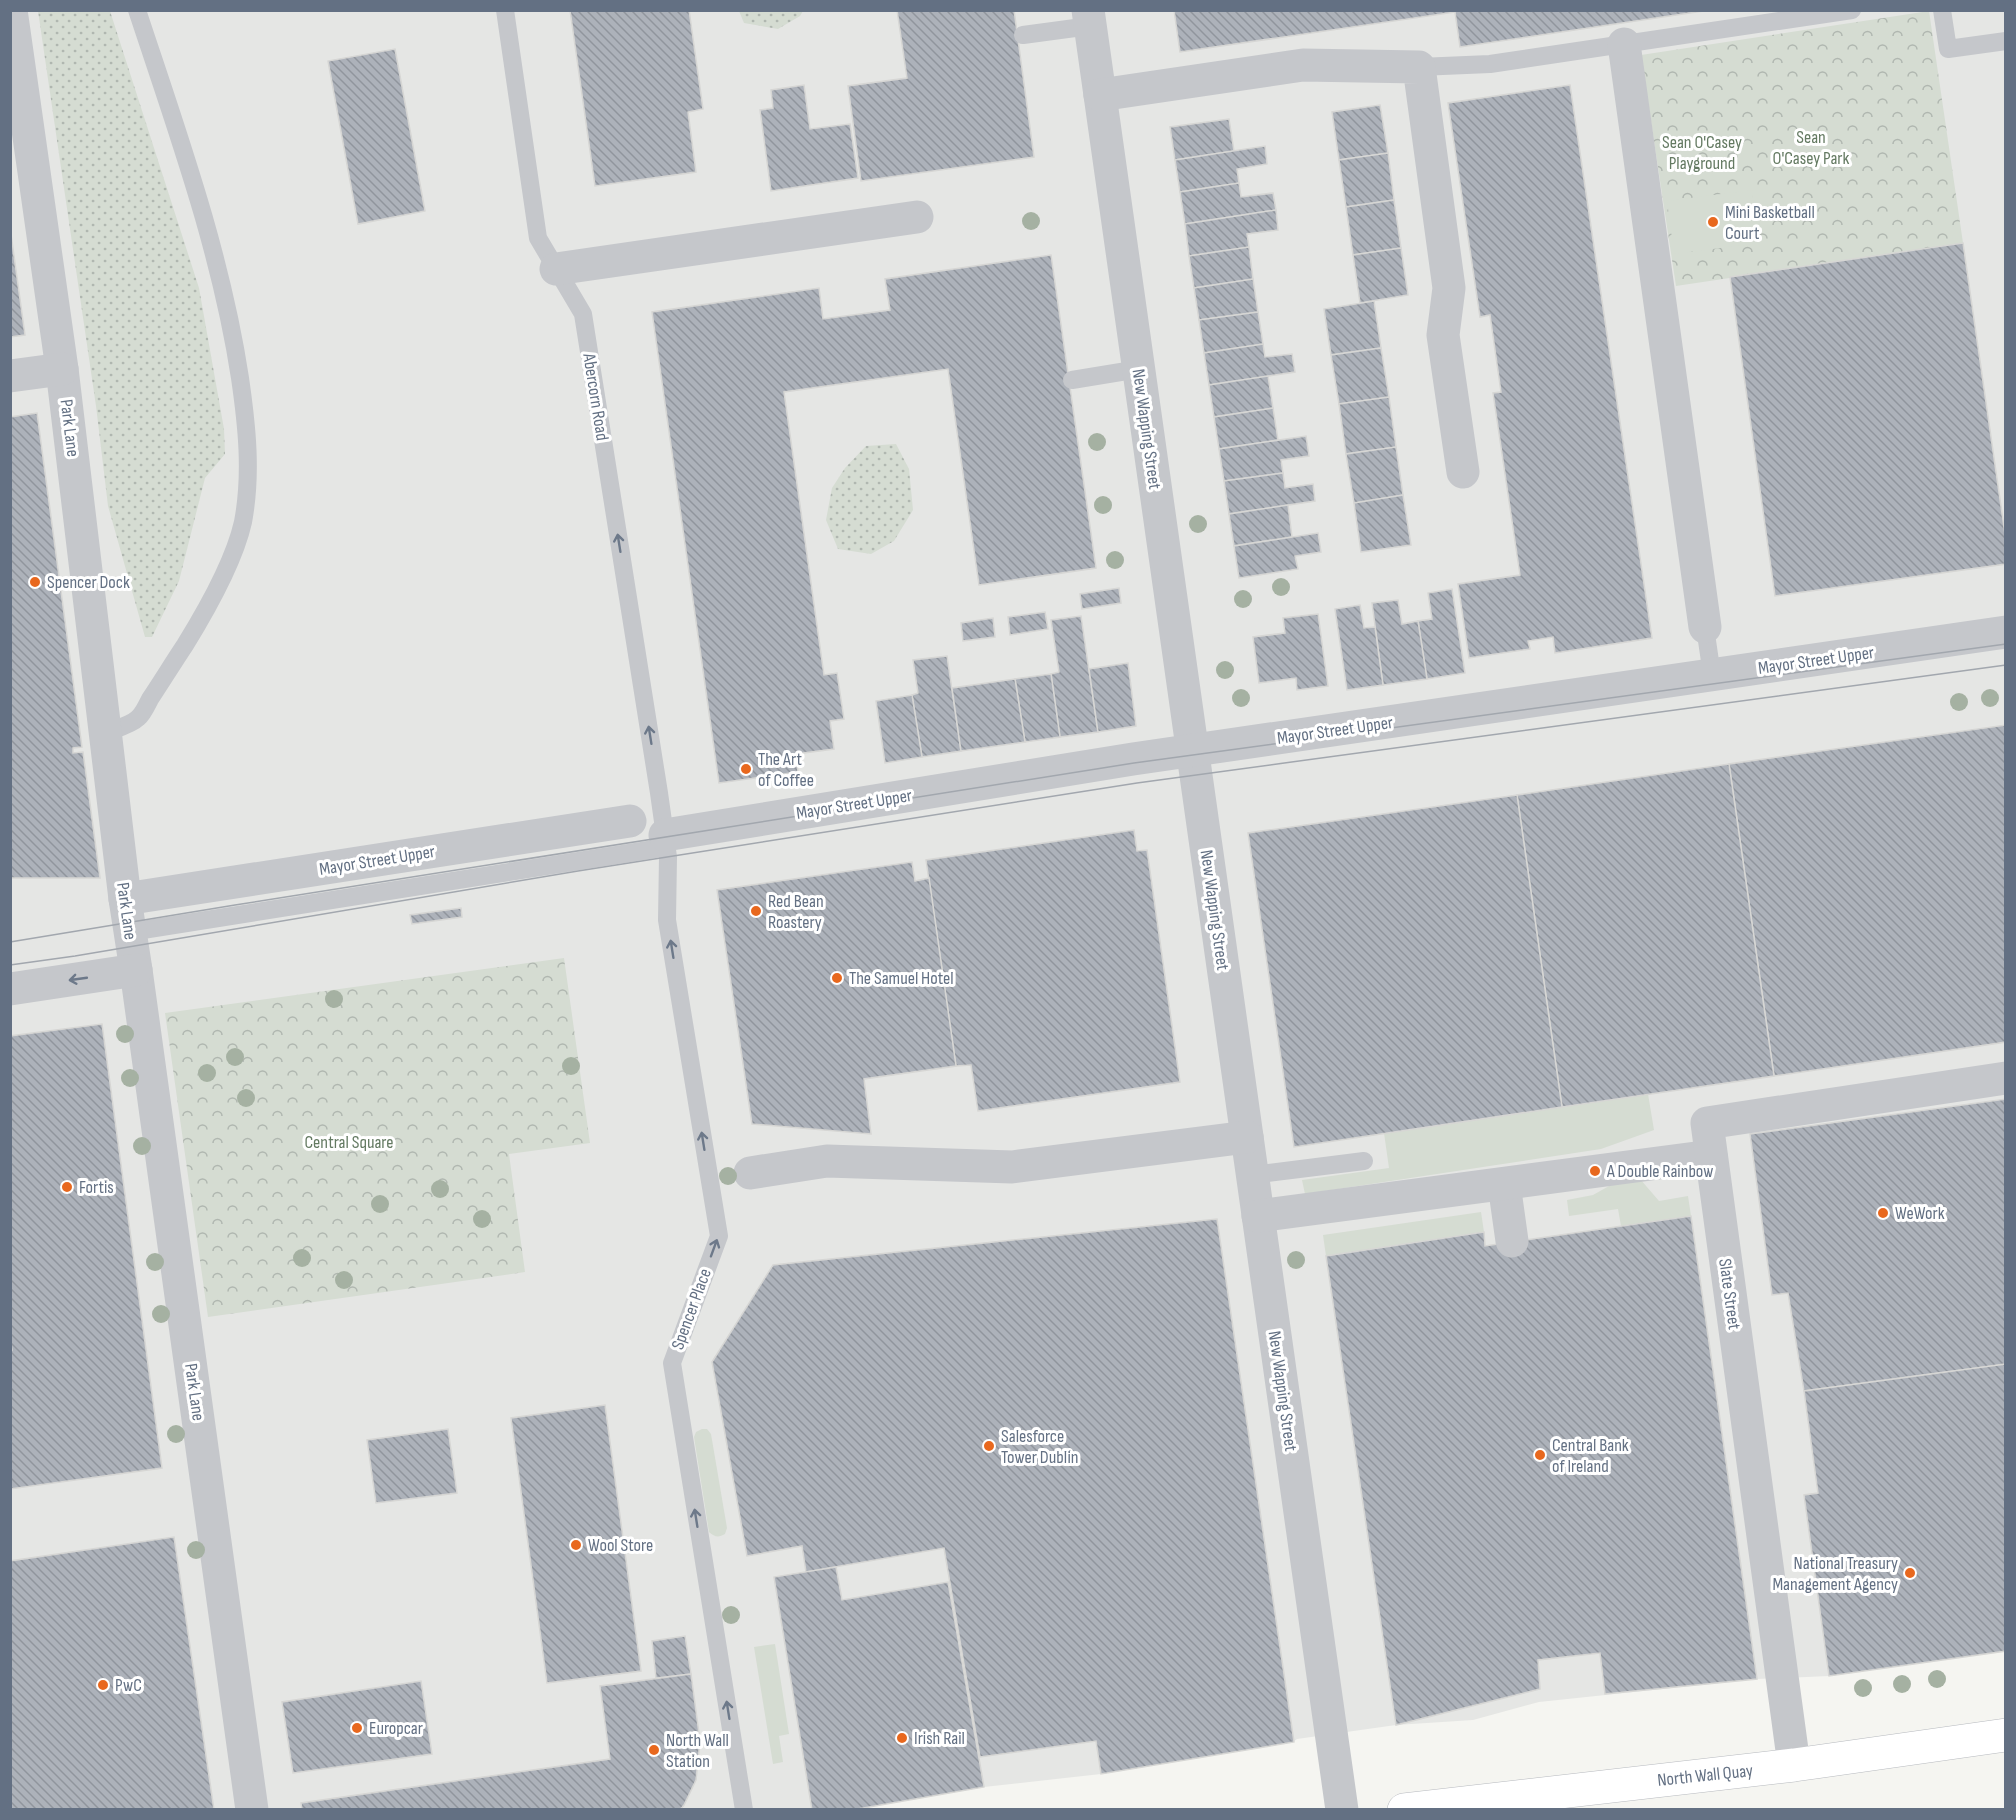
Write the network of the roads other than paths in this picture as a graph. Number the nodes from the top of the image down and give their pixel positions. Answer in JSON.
{"nodes":[{"id":1,"x":11,"y":10,"type":"edge"},
{"id":2,"x":137,"y":10,"type":"edge"},
{"id":3,"x":505,"y":10,"type":"edge"},
{"id":4,"x":1852,"y":10,"type":"edge"},
{"id":5,"x":1942,"y":10,"type":"edge"},
{"id":6,"x":1089,"y":18,"type":"edge"},
{"id":7,"x":1023,"y":35,"type":"dead end"},
{"id":8,"x":2006,"y":41,"type":"edge"},
{"id":9,"x":1624,"y":44,"type":"junction"},
{"id":10,"x":1419,"y":67,"type":"junction"},
{"id":11,"x":1100,"y":95,"type":"junction"},
{"id":12,"x":917,"y":217,"type":"dead end"},
{"id":13,"x":556,"y":269,"type":"junction"},
{"id":14,"x":62,"y":369,"type":"junction"},
{"id":15,"x":1138,"y":369,"type":"junction"},
{"id":16,"x":10,"y":376,"type":"edge"},
{"id":17,"x":1072,"y":380,"type":"dead end"},
{"id":18,"x":1463,"y":472,"type":"dead end"},
{"id":19,"x":1705,"y":627,"type":"joint"},
{"id":20,"x":2006,"y":632,"type":"edge"},
{"id":21,"x":1712,"y":675,"type":"junction"},
{"id":22,"x":105,"y":733,"type":"junction"},
{"id":23,"x":1193,"y":750,"type":"junction"},
{"id":24,"x":630,"y":821,"type":"dead end"},
{"id":25,"x":666,"y":841,"type":"junction"},
{"id":26,"x":125,"y":899,"type":"junction"},
{"id":27,"x":130,"y":932,"type":"junction"},
{"id":28,"x":136,"y":970,"type":"junction"},
{"id":29,"x":10,"y":989,"type":"edge"},
{"id":30,"x":2006,"y":1078,"type":"edge"},
{"id":31,"x":1247,"y":1137,"type":"junction"},
{"id":32,"x":1711,"y":1156,"type":"junction"},
{"id":33,"x":1364,"y":1161,"type":"dead end"},
{"id":34,"x":750,"y":1173,"type":"dead end"},
{"id":35,"x":1252,"y":1175,"type":"junction"},
{"id":36,"x":1504,"y":1184,"type":"junction"},
{"id":37,"x":1258,"y":1216,"type":"junction"},
{"id":38,"x":1512,"y":1241,"type":"dead end"},
{"id":39,"x":2006,"y":1735,"type":"edge"},
{"id":40,"x":1794,"y":1765,"type":"junction"},
{"id":41,"x":252,"y":1809,"type":"edge"},
{"id":42,"x":744,"y":1809,"type":"edge"},
{"id":43,"x":1342,"y":1809,"type":"edge"},
{"id":44,"x":1404,"y":1809,"type":"edge"}],
"edges":[{"from":1,"to":14,"type":"street","name":"Park Lane"},
{"from":2,"to":22,"type":"lane"},
{"from":3,"to":13,"type":"lane","name":"Abercorn Road"},
{"from":4,"to":9,"type":"lane"},
{"from":5,"to":8,"type":"lane"},
{"from":6,"to":7,"type":"lane"},
{"from":6,"to":11,"type":"street","name":"New Wapping Street"},
{"from":9,"to":10,"type":"lane"},
{"from":9,"to":19,"type":"street"},
{"from":10,"to":11,"type":"street"},
{"from":10,"to":18,"type":"street"},
{"from":11,"to":15,"type":"street","name":"New Wapping Street"},
{"from":12,"to":13,"type":"street"},
{"from":25,"to":13,"type":"lane","name":"Abercorn Road","one_way":true},
{"from":14,"to":16,"type":"street"},
{"from":14,"to":22,"type":"street","name":"Park Lane"},
{"from":15,"to":17,"type":"lane"},
{"from":15,"to":23,"type":"street","name":"New Wapping Street"},
{"from":19,"to":21,"type":"lane"},
{"from":20,"to":21,"type":"street","name":"Mayor Street Upper"},
{"from":21,"to":23,"type":"street","name":"Mayor Street Upper"},
{"from":22,"to":26,"type":"street","name":"Park Lane"},
{"from":23,"to":25,"type":"street","name":"Mayor Street Upper"},
{"from":23,"to":31,"type":"street","name":"New Wapping Street"},
{"from":24,"to":26,"type":"street","name":"Mayor Street Upper"},
{"from":25,"to":27,"type":"lane"},
{"from":42,"to":25,"type":"lane","name":"Spencer Place","one_way":true},
{"from":26,"to":27,"type":"street","name":"Park Lane"},
{"from":27,"to":28,"type":"street","name":"Park Lane"},
{"from":28,"to":29,"type":"street","one_way":true},
{"from":28,"to":41,"type":"street","name":"Park Lane"},
{"from":30,"to":32,"type":"street","name":"Slate Street"},
{"from":31,"to":34,"type":"street"},
{"from":31,"to":35,"type":"street","name":"New Wapping Street"},
{"from":32,"to":36,"type":"street"},
{"from":32,"to":40,"type":"street","name":"Slate Street"},
{"from":33,"to":35,"type":"lane"},
{"from":35,"to":37,"type":"street","name":"New Wapping Street"},
{"from":36,"to":37,"type":"street"},
{"from":36,"to":38,"type":"street"},
{"from":37,"to":43,"type":"street","name":"New Wapping Street"},
{"from":39,"to":40,"type":"main road","name":"North Wall Quay"},
{"from":40,"to":44,"type":"main road","name":"North Wall Quay"}]}
